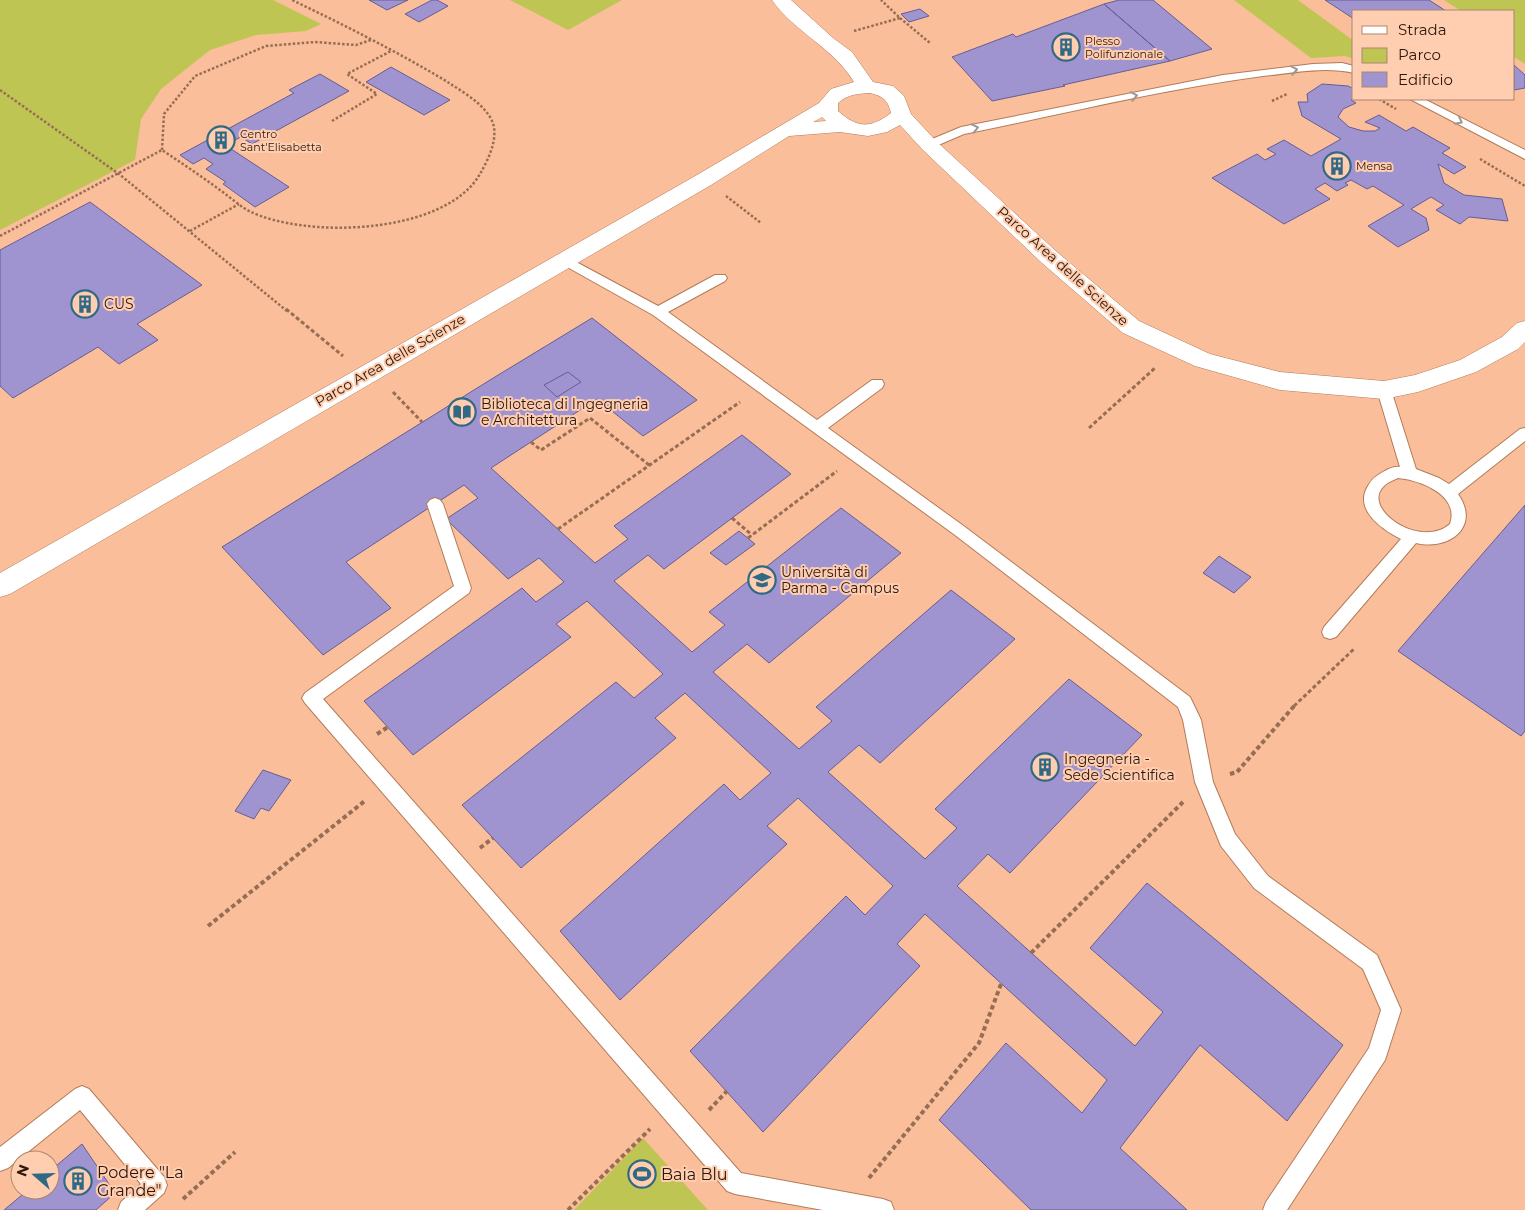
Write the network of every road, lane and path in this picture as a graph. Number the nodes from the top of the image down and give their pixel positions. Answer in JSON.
{"nodes":[{"id":1,"x":292,"y":0,"type":"edge"},
{"id":2,"x":781,"y":0,"type":"edge"},
{"id":3,"x":881,"y":0,"type":"edge"},
{"id":4,"x":900,"y":18,"type":"junction"},
{"id":5,"x":372,"y":40,"type":"junction"},
{"id":6,"x":824,"y":41,"type":"junction"},
{"id":7,"x":930,"y":43,"type":"dead end"},
{"id":8,"x":391,"y":51,"type":"junction"},
{"id":9,"x":1352,"y":69,"type":"edge"},
{"id":10,"x":866,"y":87,"type":"junction"},
{"id":11,"x":0,"y":90,"type":"edge"},
{"id":12,"x":832,"y":100,"type":"junction"},
{"id":13,"x":1418,"y":100,"type":"edge"},
{"id":14,"x":901,"y":115,"type":"junction"},
{"id":15,"x":332,"y":121,"type":"dead end"},
{"id":16,"x":842,"y":125,"type":"junction"},
{"id":17,"x":877,"y":129,"type":"junction"},
{"id":18,"x":780,"y":133,"type":"junction"},
{"id":19,"x":929,"y":145,"type":"junction"},
{"id":20,"x":162,"y":150,"type":"junction"},
{"id":21,"x":1525,"y":155,"type":"edge"},
{"id":22,"x":119,"y":174,"type":"junction"},
{"id":23,"x":704,"y":180,"type":"junction"},
{"id":24,"x":239,"y":204,"type":"junction"},
{"id":25,"x":762,"y":222,"type":"dead end"},
{"id":26,"x":190,"y":231,"type":"junction"},
{"id":27,"x":0,"y":236,"type":"edge"},
{"id":28,"x":565,"y":260,"type":"junction"},
{"id":29,"x":720,"y":278,"type":"dead end"},
{"id":30,"x":658,"y":312,"type":"junction"},
{"id":31,"x":1525,"y":329,"type":"edge"},
{"id":32,"x":1178,"y":348,"type":"junction"},
{"id":33,"x":346,"y":360,"type":"dead end"},
{"id":34,"x":371,"y":371,"type":"junction"},
{"id":35,"x":877,"y":384,"type":"dead end"},
{"id":36,"x":760,"y":388,"type":"junction"},
{"id":37,"x":1384,"y":390,"type":"junction"},
{"id":38,"x":422,"y":422,"type":"dead end"},
{"id":39,"x":818,"y":428,"type":"junction"},
{"id":40,"x":1089,"y":428,"type":"dead end"},
{"id":41,"x":1525,"y":433,"type":"edge"},
{"id":42,"x":531,"y":442,"type":"dead end"},
{"id":43,"x":856,"y":456,"type":"junction"},
{"id":44,"x":649,"y":465,"type":"junction"},
{"id":45,"x":1409,"y":472,"type":"junction"},
{"id":46,"x":1448,"y":493,"type":"junction"},
{"id":47,"x":435,"y":504,"type":"dead end"},
{"id":48,"x":732,"y":518,"type":"dead end"},
{"id":49,"x":558,"y":529,"type":"dead end"},
{"id":50,"x":752,"y":534,"type":"junction"},
{"id":51,"x":1412,"y":537,"type":"junction"},
{"id":52,"x":748,"y":538,"type":"dead end"},
{"id":53,"x":0,"y":586,"type":"edge"},
{"id":54,"x":1330,"y":632,"type":"dead end"},
{"id":55,"x":387,"y":784,"type":"junction"},
{"id":56,"x":208,"y":926,"type":"dead end"},
{"id":57,"x":1001,"y":984,"type":"dead end"},
{"id":58,"x":670,"y":1109,"type":"junction"},
{"id":59,"x":234,"y":1152,"type":"dead end"},
{"id":60,"x":0,"y":1160,"type":"edge"},
{"id":61,"x":178,"y":1204,"type":"dead end"},
{"id":62,"x":848,"y":1204,"type":"junction"},
{"id":63,"x":129,"y":1210,"type":"edge"},
{"id":64,"x":568,"y":1210,"type":"edge"},
{"id":65,"x":883,"y":1210,"type":"edge"},
{"id":66,"x":1274,"y":1210,"type":"edge"}],
"edges":[{"from":1,"to":5,"type":"path"},
{"from":2,"to":6,"type":"street"},
{"from":3,"to":4,"type":"path"},
{"from":4,"to":6,"type":"path"},
{"from":4,"to":7,"type":"path"},
{"from":5,"to":8,"type":"path"},
{"from":5,"to":20,"type":"path"},
{"from":6,"to":10,"type":"street"},
{"from":6,"to":12,"type":"street"},
{"from":8,"to":15,"type":"path"},
{"from":8,"to":24,"type":"path"},
{"from":19,"to":9,"type":"lane","one_way":true},
{"from":10,"to":12,"type":"street"},
{"from":10,"to":14,"type":"street"},
{"from":11,"to":22,"type":"path"},
{"from":12,"to":16,"type":"street"},
{"from":12,"to":18,"type":"street","name":"Parco Area delle Scienze"},
{"from":13,"to":21,"type":"lane","one_way":true},
{"from":14,"to":17,"type":"street"},
{"from":14,"to":19,"type":"street","name":"Parco Area delle Scienze"},
{"from":16,"to":17,"type":"street"},
{"from":16,"to":18,"type":"street","name":"Parco Area delle Scienze"},
{"from":17,"to":19,"type":"street","name":"Parco Area delle Scienze"},
{"from":18,"to":23,"type":"street","name":"Parco Area delle Scienze"},
{"from":19,"to":32,"type":"street","name":"Parco Area delle Scienze"},
{"from":20,"to":22,"type":"path"},
{"from":20,"to":24,"type":"path"},
{"from":22,"to":26,"type":"path"},
{"from":22,"to":27,"type":"path"},
{"from":23,"to":25,"type":"path"},
{"from":23,"to":28,"type":"street","name":"Parco Area delle Scienze"},
{"from":24,"to":26,"type":"path"},
{"from":26,"to":33,"type":"path"},
{"from":28,"to":30,"type":"lane"},
{"from":28,"to":34,"type":"street","name":"Parco Area delle Scienze"},
{"from":29,"to":30,"type":"lane"},
{"from":30,"to":36,"type":"lane"},
{"from":31,"to":37,"type":"street","name":"Parco Area delle Scienze"},
{"from":32,"to":37,"type":"street","name":"Parco Area delle Scienze"},
{"from":32,"to":40,"type":"path"},
{"from":34,"to":38,"type":"path"},
{"from":34,"to":53,"type":"street","name":"Parco Area delle Scienze"},
{"from":35,"to":39,"type":"lane"},
{"from":36,"to":39,"type":"lane"},
{"from":36,"to":44,"type":"path"},
{"from":37,"to":45,"type":"lane"},
{"from":39,"to":43,"type":"lane"},
{"from":41,"to":46,"type":"lane"},
{"from":42,"to":44,"type":"path"},
{"from":43,"to":50,"type":"path"},
{"from":43,"to":66,"type":"lane"},
{"from":44,"to":49,"type":"path"},
{"from":45,"to":46,"type":"lane"},
{"from":45,"to":51,"type":"lane"},
{"from":46,"to":51,"type":"lane"},
{"from":47,"to":55,"type":"lane"},
{"from":48,"to":50,"type":"path"},
{"from":50,"to":52,"type":"path"},
{"from":51,"to":54,"type":"lane"},
{"from":55,"to":56,"type":"path"},
{"from":55,"to":58,"type":"lane"},
{"from":57,"to":62,"type":"path"},
{"from":58,"to":62,"type":"lane"},
{"from":58,"to":64,"type":"path"},
{"from":59,"to":61,"type":"path"},
{"from":60,"to":63,"type":"lane"},
{"from":62,"to":65,"type":"lane"}]}
